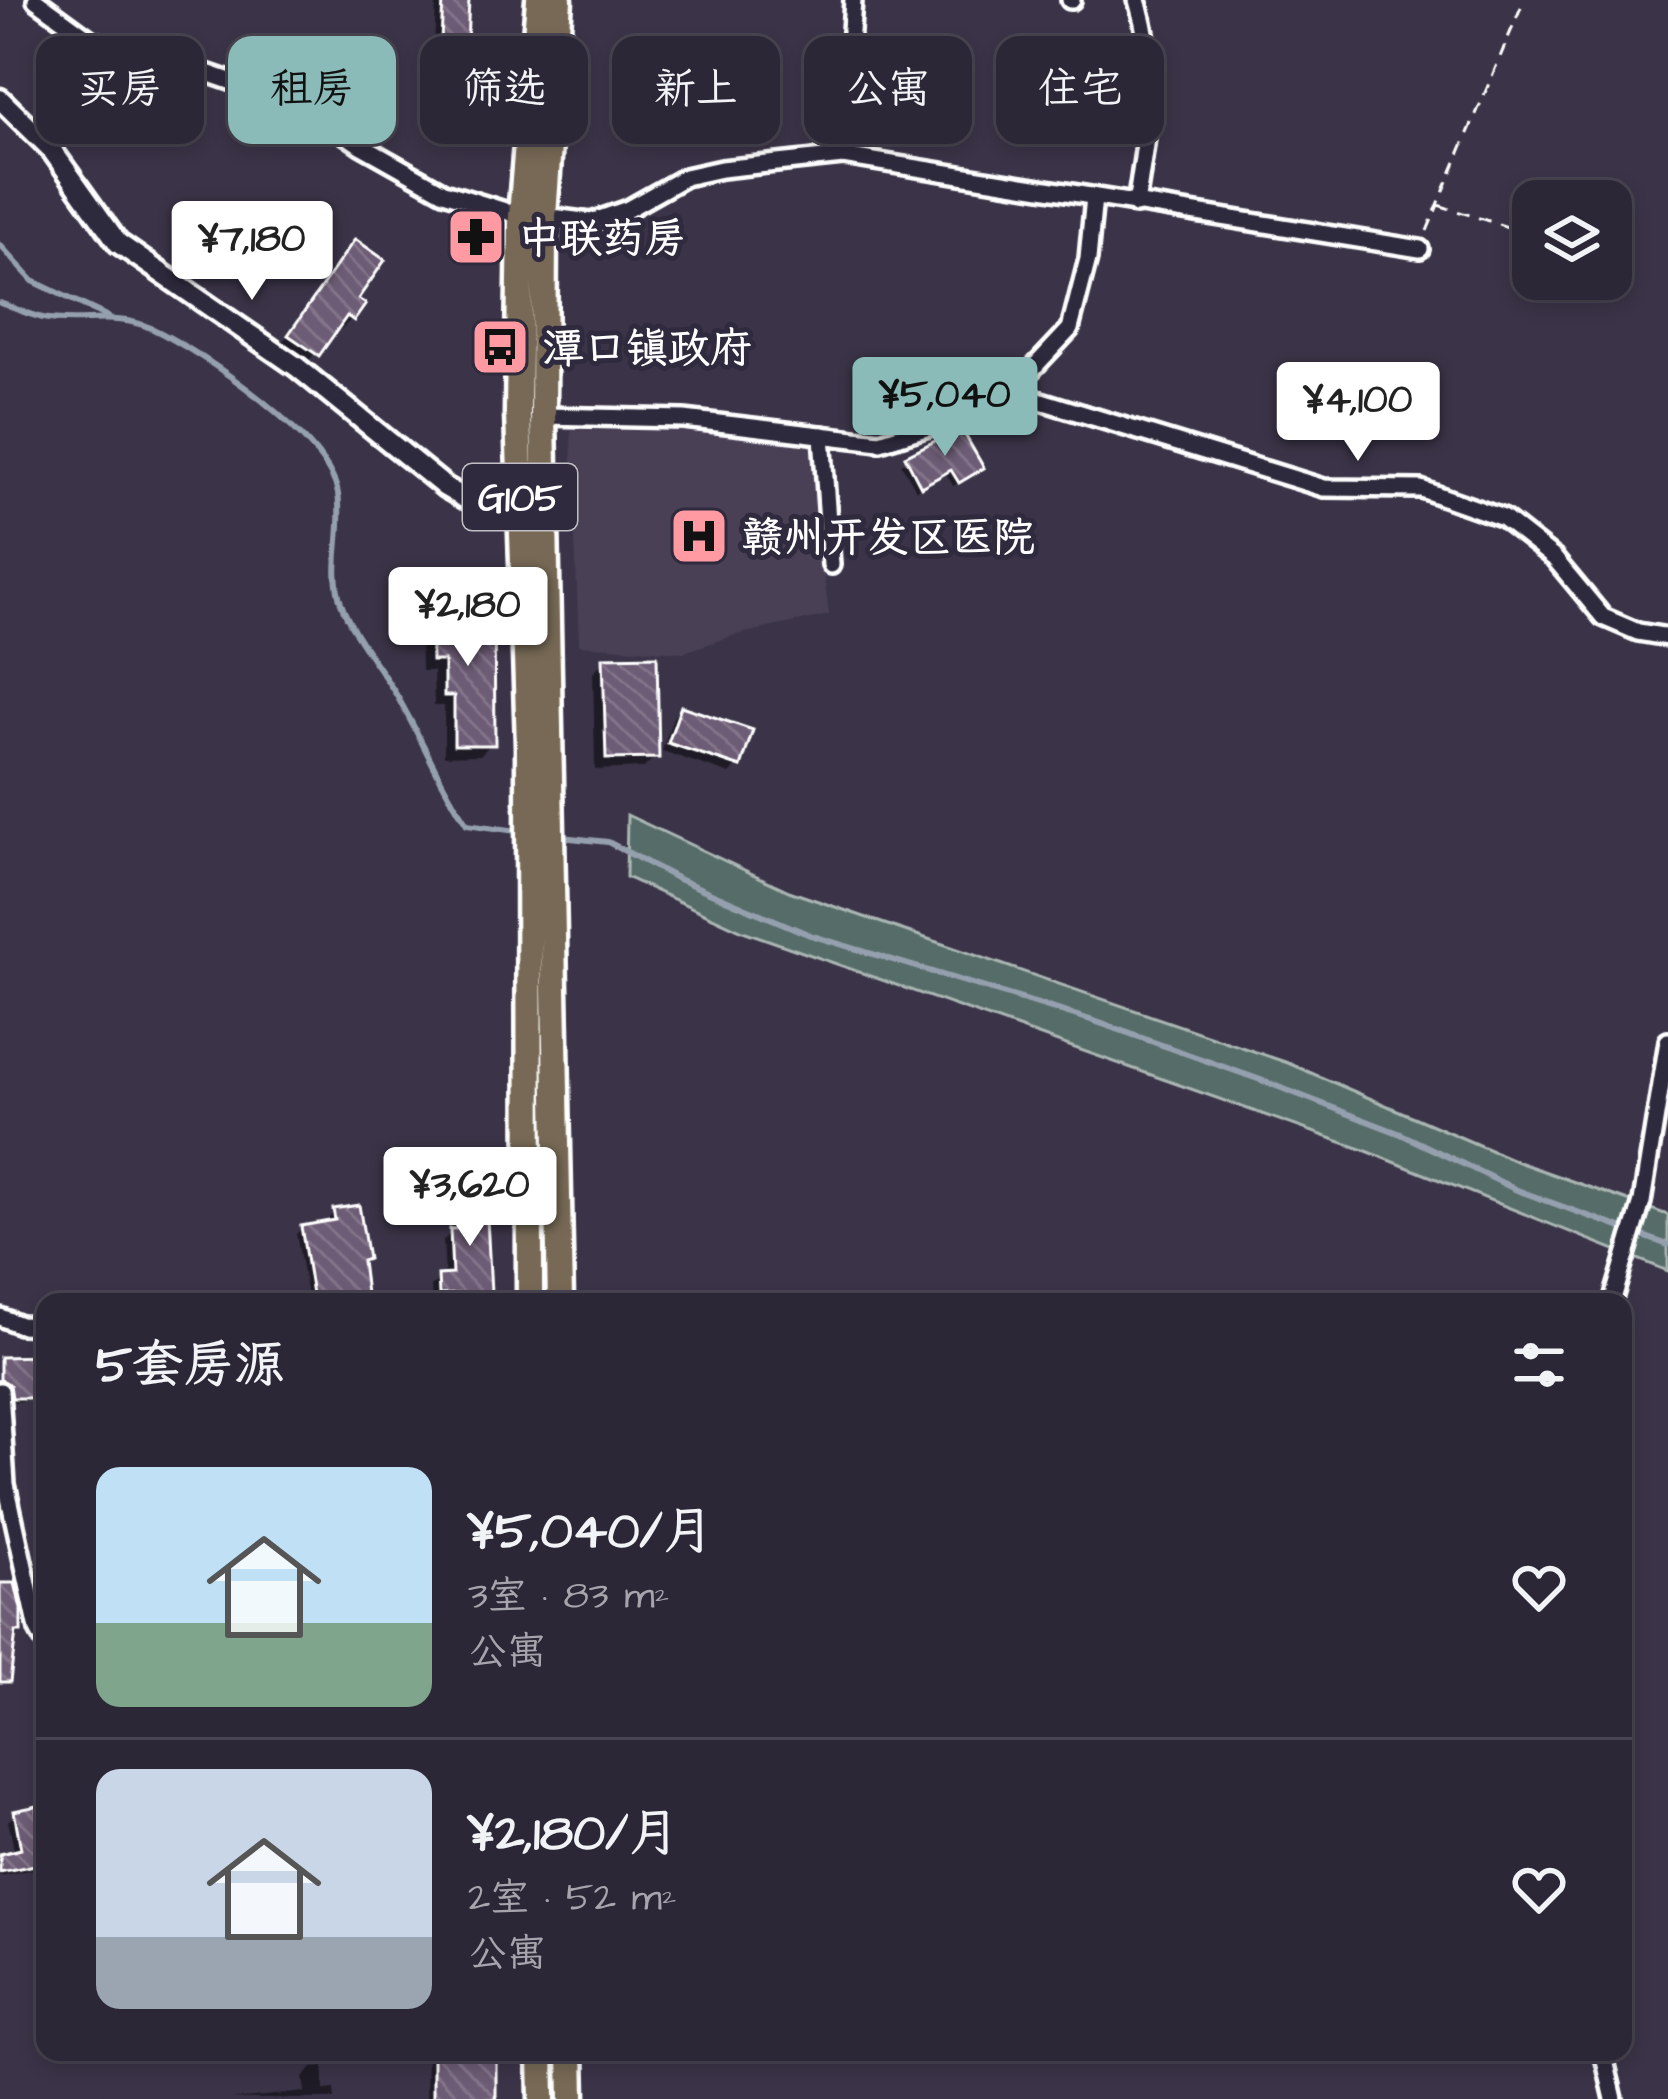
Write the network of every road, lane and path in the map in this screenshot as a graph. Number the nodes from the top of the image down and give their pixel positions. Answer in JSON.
{"nodes":[{"id":1,"x":36,"y":0,"type":"edge"},
{"id":2,"x":539,"y":0,"type":"edge"},
{"id":3,"x":559,"y":0,"type":"edge"},
{"id":4,"x":853,"y":0,"type":"edge"},
{"id":5,"x":1137,"y":0,"type":"edge"},
{"id":6,"x":1524,"y":0,"type":"edge"},
{"id":7,"x":0,"y":99,"type":"edge"},
{"id":8,"x":843,"y":156,"type":"junction"},
{"id":9,"x":1094,"y":197,"type":"junction"},
{"id":10,"x":1437,"y":204,"type":"junction"},
{"id":11,"x":1136,"y":205,"type":"junction"},
{"id":12,"x":532,"y":216,"type":"junction"},
{"id":13,"x":1512,"y":229,"type":"edge"},
{"id":14,"x":1420,"y":249,"type":"joint"},
{"id":15,"x":1005,"y":398,"type":"junction"},
{"id":16,"x":543,"y":416,"type":"junction"},
{"id":17,"x":822,"y":435,"type":"junction"},
{"id":18,"x":521,"y":506,"type":"junction"},
{"id":19,"x":831,"y":566,"type":"dead end"},
{"id":20,"x":1668,"y":637,"type":"edge"},
{"id":21,"x":540,"y":745,"type":"junction"},
{"id":22,"x":541,"y":891,"type":"junction"},
{"id":23,"x":1668,"y":1041,"type":"edge"},
{"id":24,"x":530,"y":1293,"type":"edge"},
{"id":25,"x":560,"y":1293,"type":"edge"},
{"id":26,"x":1615,"y":1293,"type":"edge"},
{"id":27,"x":0,"y":1318,"type":"edge"},
{"id":28,"x":36,"y":1325,"type":"edge"},
{"id":29,"x":0,"y":1391,"type":"edge"},
{"id":30,"x":1,"y":1457,"type":"edge"},
{"id":31,"x":36,"y":1621,"type":"edge"},
{"id":32,"x":542,"y":2061,"type":"edge"},
{"id":33,"x":571,"y":2061,"type":"edge"},
{"id":34,"x":1605,"y":2061,"type":"edge"},
{"id":35,"x":542,"y":2099,"type":"edge"},
{"id":36,"x":572,"y":2099,"type":"edge"},
{"id":37,"x":1614,"y":2099,"type":"edge"}],
"edges":[{"from":1,"to":12,"type":"street"},
{"from":2,"to":12,"type":"highway","number":"G105"},
{"from":3,"to":12,"type":"highway","number":"G105"},
{"from":4,"to":8,"type":"street"},
{"from":5,"to":11,"type":"street"},
{"from":6,"to":10,"type":"path"},
{"from":7,"to":18,"type":"street"},
{"from":8,"to":9,"type":"street"},
{"from":8,"to":12,"type":"street"},
{"from":9,"to":11,"type":"street"},
{"from":9,"to":15,"type":"street"},
{"from":10,"to":13,"type":"path"},
{"from":10,"to":14,"type":"path"},
{"from":11,"to":14,"type":"street"},
{"from":12,"to":16,"type":"highway","number":"G105"},
{"from":12,"to":18,"type":"highway","number":"G105"},
{"from":15,"to":17,"type":"street"},
{"from":15,"to":20,"type":"street"},
{"from":16,"to":17,"type":"street"},
{"from":16,"to":21,"type":"highway","number":"G105"},
{"from":17,"to":19,"type":"street"},
{"from":18,"to":21,"type":"highway","number":"G105"},
{"from":21,"to":22,"type":"highway","number":"G105"},
{"from":22,"to":24,"type":"highway","number":"G105"},
{"from":22,"to":25,"type":"highway","number":"G105"},
{"from":23,"to":26,"type":"street"},
{"from":27,"to":28,"type":"street"},
{"from":29,"to":30,"type":"street"},
{"from":30,"to":31,"type":"street"},
{"from":32,"to":35,"type":"highway"},
{"from":33,"to":36,"type":"highway"},
{"from":34,"to":37,"type":"street"}]}
